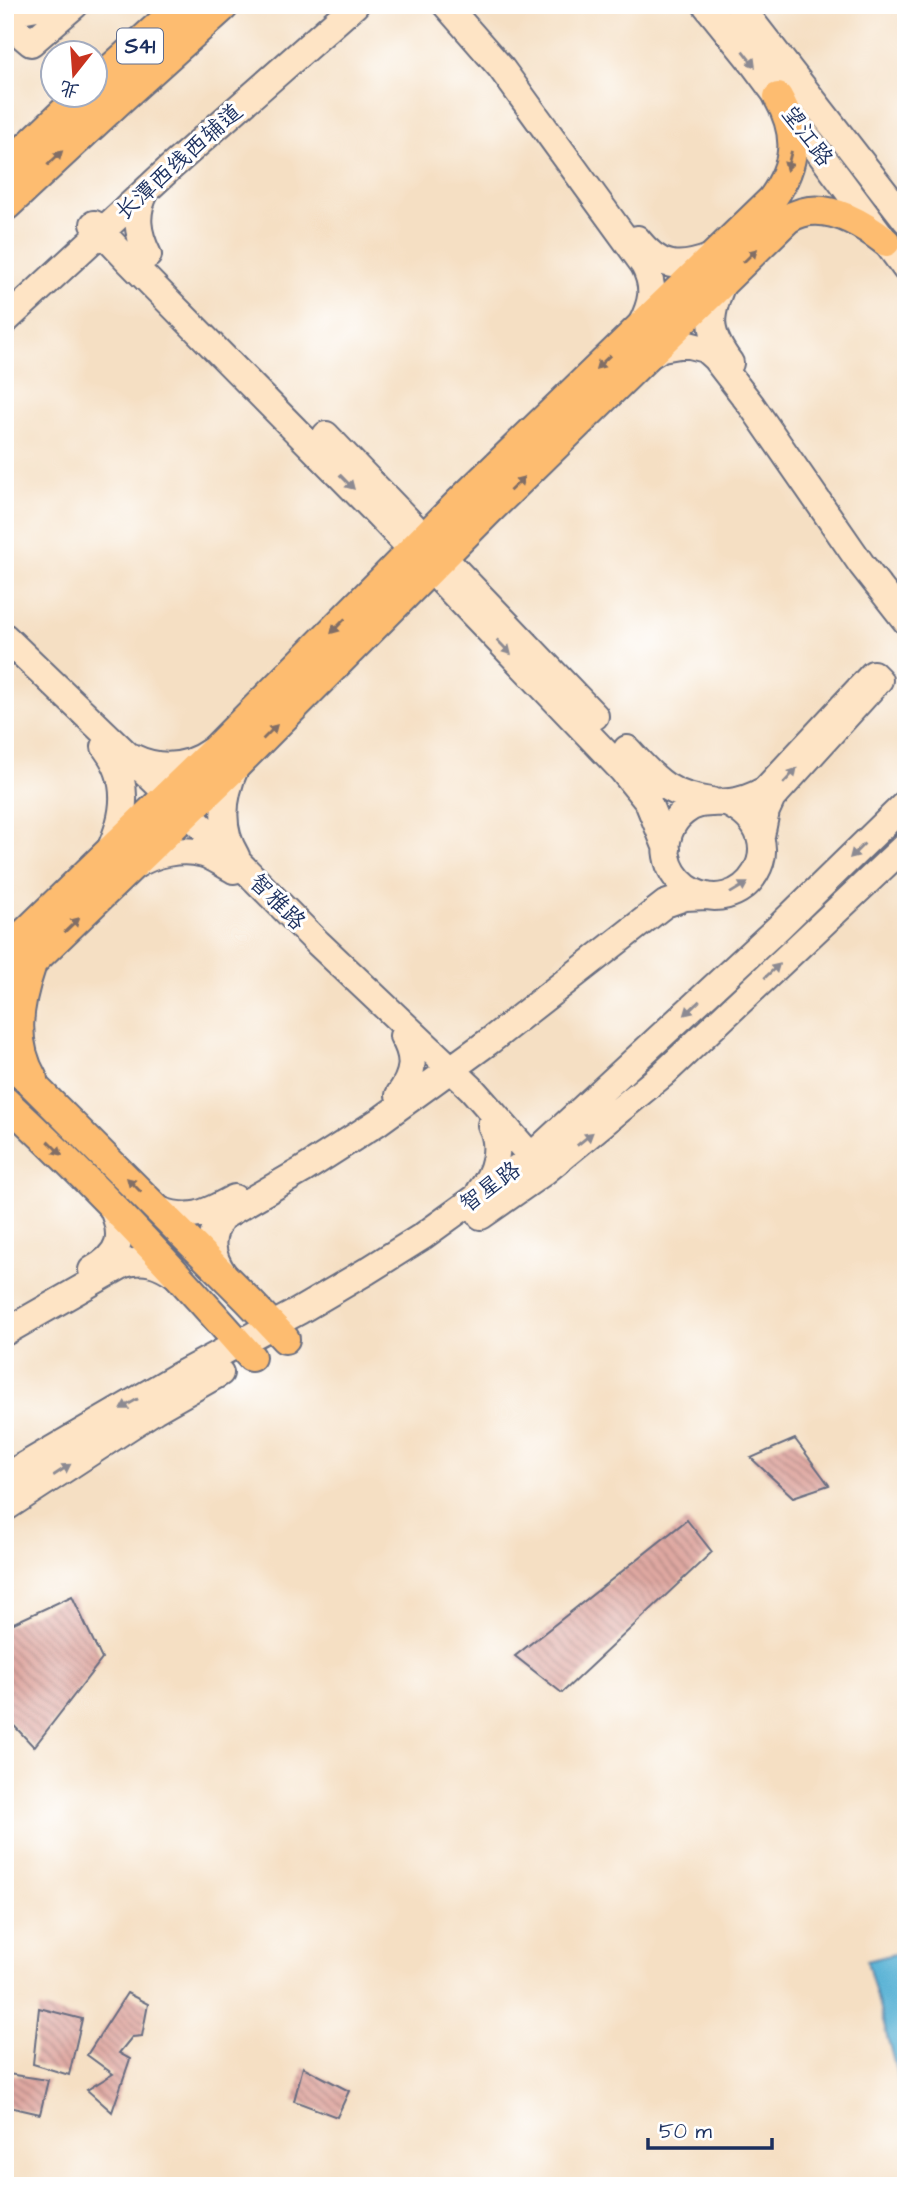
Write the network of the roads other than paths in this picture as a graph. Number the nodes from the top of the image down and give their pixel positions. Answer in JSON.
{"nodes":[{"id":1,"x":75,"y":5,"type":"edge"},
{"id":2,"x":185,"y":5,"type":"edge"},
{"id":3,"x":222,"y":5,"type":"edge"},
{"id":4,"x":342,"y":5,"type":"edge"},
{"id":5,"x":355,"y":5,"type":"edge"},
{"id":6,"x":446,"y":5,"type":"edge"},
{"id":7,"x":460,"y":5,"type":"edge"},
{"id":8,"x":706,"y":5,"type":"edge"},
{"id":9,"x":739,"y":5,"type":"edge"},
{"id":10,"x":29,"y":16,"type":"edge"},
{"id":11,"x":108,"y":74,"type":"edge"},
{"id":12,"x":778,"y":97,"type":"junction"},
{"id":13,"x":71,"y":108,"type":"edge"},
{"id":14,"x":5,"y":171,"type":"edge"},
{"id":15,"x":147,"y":189,"type":"junction"},
{"id":16,"x":5,"y":204,"type":"edge"},
{"id":17,"x":906,"y":220,"type":"edge"},
{"id":18,"x":104,"y":222,"type":"junction"},
{"id":19,"x":886,"y":242,"type":"junction"},
{"id":20,"x":141,"y":260,"type":"junction"},
{"id":21,"x":906,"y":269,"type":"edge"},
{"id":22,"x":718,"y":270,"type":"junction"},
{"id":23,"x":59,"y":272,"type":"junction"},
{"id":24,"x":5,"y":305,"type":"edge"},
{"id":25,"x":5,"y":321,"type":"edge"},
{"id":26,"x":641,"y":326,"type":"junction"},
{"id":27,"x":650,"y":355,"type":"junction"},
{"id":28,"x":463,"y":498,"type":"junction"},
{"id":29,"x":378,"y":501,"type":"junction"},
{"id":30,"x":483,"y":517,"type":"junction"},
{"id":31,"x":428,"y":553,"type":"junction"},
{"id":32,"x":378,"y":603,"type":"junction"},
{"id":33,"x":476,"y":604,"type":"junction"},
{"id":34,"x":906,"y":609,"type":"edge"},
{"id":35,"x":906,"y":621,"type":"edge"},
{"id":36,"x":5,"y":637,"type":"edge"},
{"id":37,"x":5,"y":650,"type":"edge"},
{"id":38,"x":110,"y":746,"type":"junction"},
{"id":39,"x":227,"y":756,"type":"junction"},
{"id":40,"x":719,"y":802,"type":"junction"},
{"id":41,"x":906,"y":803,"type":"edge"},
{"id":42,"x":174,"y":807,"type":"junction"},
{"id":43,"x":761,"y":836,"type":"junction"},
{"id":44,"x":906,"y":845,"type":"edge"},
{"id":45,"x":667,"y":852,"type":"junction"},
{"id":46,"x":119,"y":860,"type":"junction"},
{"id":47,"x":238,"y":868,"type":"junction"},
{"id":48,"x":707,"y":896,"type":"junction"},
{"id":49,"x":14,"y":953,"type":"edge"},
{"id":50,"x":5,"y":989,"type":"edge"},
{"id":51,"x":407,"y":1033,"type":"junction"},
{"id":52,"x":489,"y":1036,"type":"junction"},
{"id":53,"x":5,"y":1057,"type":"edge"},
{"id":54,"x":444,"y":1068,"type":"junction"},
{"id":55,"x":44,"y":1096,"type":"junction"},
{"id":56,"x":403,"y":1098,"type":"junction"},
{"id":57,"x":11,"y":1108,"type":"edge"},
{"id":58,"x":484,"y":1112,"type":"junction"},
{"id":59,"x":534,"y":1167,"type":"junction"},
{"id":60,"x":473,"y":1200,"type":"junction"},
{"id":61,"x":111,"y":1205,"type":"junction"},
{"id":62,"x":159,"y":1210,"type":"junction"},
{"id":63,"x":176,"y":1275,"type":"junction"},
{"id":64,"x":225,"y":1276,"type":"junction"},
{"id":65,"x":246,"y":1298,"type":"junction"},
{"id":66,"x":206,"y":1307,"type":"junction"},
{"id":67,"x":299,"y":1311,"type":"junction"},
{"id":68,"x":5,"y":1322,"type":"edge"},
{"id":69,"x":5,"y":1332,"type":"edge"},
{"id":70,"x":278,"y":1332,"type":"junction"},
{"id":71,"x":245,"y":1350,"type":"junction"},
{"id":72,"x":187,"y":1371,"type":"junction"},
{"id":73,"x":5,"y":1477,"type":"edge"},
{"id":74,"x":5,"y":1508,"type":"edge"}],
"edges":[{"from":1,"to":10,"type":"street"},
{"from":2,"to":11,"type":"highway","number":"S41"},
{"from":16,"to":3,"type":"highway","number":"S41","one_way":true},
{"from":4,"to":18,"type":"street","name":"长潭西线西辅道"},
{"from":5,"to":15,"type":"street","name":"长潭西线西辅道"},
{"from":6,"to":26,"type":"street"},
{"from":7,"to":22,"type":"street"},
{"from":8,"to":12,"type":"street","name":"望江路","one_way":true},
{"from":9,"to":17,"type":"street","name":"望江路"},
{"from":12,"to":19,"type":"street","name":"望江路"},
{"from":12,"to":22,"type":"main road","one_way":true},
{"from":13,"to":14,"type":"highway"},
{"from":15,"to":18,"type":"street","name":"长潭西线西辅道"},
{"from":15,"to":20,"type":"street"},
{"from":18,"to":20,"type":"street"},
{"from":18,"to":23,"type":"street","name":"长潭西线西辅道"},
{"from":18,"to":24,"type":"street","name":"长潭西线西辅道"},
{"from":19,"to":21,"type":"street","name":"望江路"},
{"from":22,"to":19,"type":"main road","one_way":true},
{"from":20,"to":23,"type":"street"},
{"from":20,"to":29,"type":"street"},
{"from":22,"to":26,"type":"main road"},
{"from":22,"to":27,"type":"main road"},
{"from":22,"to":34,"type":"street"},
{"from":23,"to":25,"type":"street","name":"长潭西线西辅道"},
{"from":26,"to":28,"type":"main road","one_way":true},
{"from":30,"to":27,"type":"main road","one_way":true},
{"from":27,"to":35,"type":"street"},
{"from":28,"to":29,"type":"street"},
{"from":28,"to":31,"type":"main road"},
{"from":29,"to":31,"type":"street"},
{"from":29,"to":32,"type":"street"},
{"from":30,"to":31,"type":"main road"},
{"from":30,"to":33,"type":"street"},
{"from":31,"to":32,"type":"main road"},
{"from":31,"to":33,"type":"street"},
{"from":32,"to":33,"type":"street"},
{"from":32,"to":39,"type":"main road"},
{"from":33,"to":40,"type":"street"},
{"from":33,"to":45,"type":"street","one_way":true},
{"from":36,"to":38,"type":"street","name":"智雅路"},
{"from":37,"to":38,"type":"street","name":"智雅路"},
{"from":38,"to":39,"type":"street"},
{"from":38,"to":42,"type":"street","name":"智雅路"},
{"from":38,"to":46,"type":"street"},
{"from":39,"to":42,"type":"main road"},
{"from":39,"to":47,"type":"street"},
{"from":40,"to":43,"type":"street"},
{"from":43,"to":40,"type":"street","one_way":true},
{"from":40,"to":45,"type":"street"},
{"from":41,"to":59,"type":"street","name":"智星路","one_way":true},
{"from":42,"to":46,"type":"main road"},
{"from":42,"to":47,"type":"street","name":"智雅路"},
{"from":48,"to":43,"type":"street","one_way":true},
{"from":59,"to":44,"type":"street","name":"智星路","one_way":true},
{"from":45,"to":48,"type":"street"},
{"from":45,"to":52,"type":"street"},
{"from":46,"to":47,"type":"street"},
{"from":46,"to":49,"type":"main road"},
{"from":47,"to":51,"type":"street","name":"智雅路"},
{"from":48,"to":52,"type":"street"},
{"from":49,"to":50,"type":"main road"},
{"from":49,"to":55,"type":"main road"},
{"from":51,"to":52,"type":"street"},
{"from":51,"to":54,"type":"street","name":"智雅路"},
{"from":51,"to":56,"type":"street"},
{"from":52,"to":54,"type":"street"},
{"from":52,"to":58,"type":"street"},
{"from":53,"to":55,"type":"main road"},
{"from":54,"to":56,"type":"street"},
{"from":54,"to":58,"type":"street","name":"智雅路"},
{"from":62,"to":55,"type":"main road","one_way":true},
{"from":56,"to":58,"type":"street"},
{"from":56,"to":62,"type":"street"},
{"from":56,"to":64,"type":"street"},
{"from":57,"to":61,"type":"main road","one_way":true},
{"from":58,"to":59,"type":"street","name":"智雅路"},
{"from":58,"to":60,"type":"street"},
{"from":59,"to":60,"type":"street","name":"智星路"},
{"from":59,"to":70,"type":"street","name":"智星路"},
{"from":60,"to":67,"type":"street","name":"智星路"},
{"from":61,"to":63,"type":"main road"},
{"from":61,"to":68,"type":"street"},
{"from":62,"to":64,"type":"main road"},
{"from":63,"to":66,"type":"main road"},
{"from":63,"to":69,"type":"street"},
{"from":64,"to":65,"type":"main road"},
{"from":65,"to":67,"type":"street"},
{"from":65,"to":70,"type":"main road"},
{"from":66,"to":71,"type":"main road"},
{"from":66,"to":72,"type":"street"},
{"from":67,"to":70,"type":"street","name":"智星路"},
{"from":70,"to":71,"type":"street","name":"智星路"},
{"from":71,"to":72,"type":"street","name":"智星路"},
{"from":74,"to":71,"type":"street","name":"智星路","one_way":true},
{"from":72,"to":73,"type":"street","name":"智星路","one_way":true}]}
